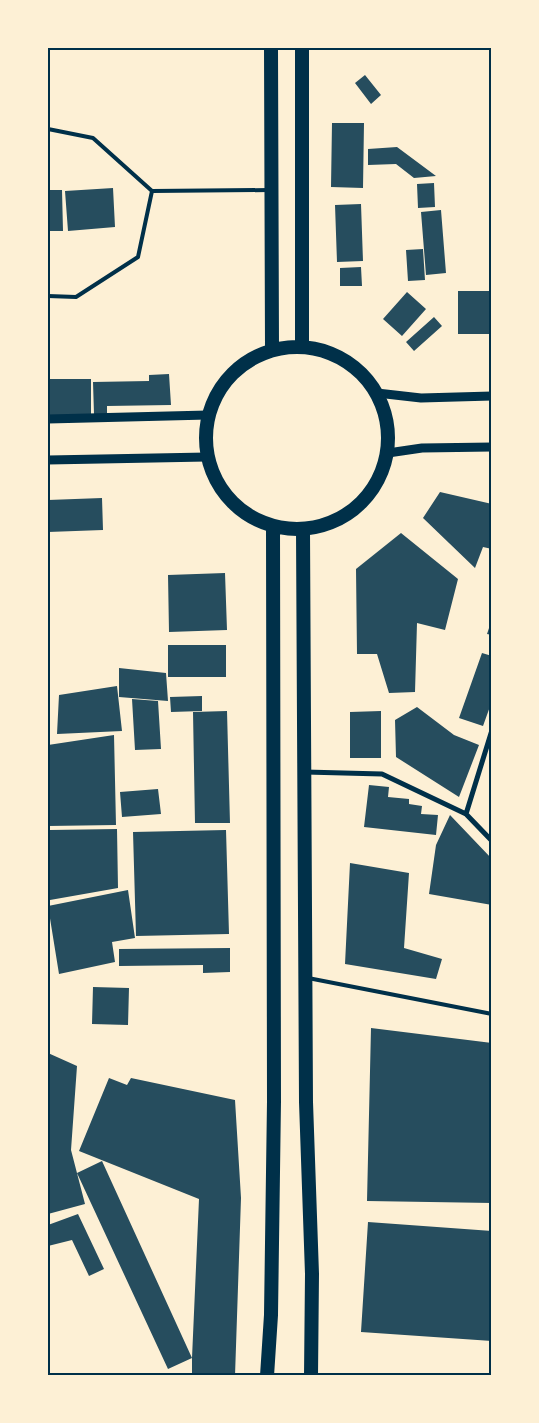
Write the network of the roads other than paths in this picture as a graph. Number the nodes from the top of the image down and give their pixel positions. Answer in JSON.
{"nodes":[{"id":1,"x":271,"y":48,"type":"edge"},
{"id":2,"x":302,"y":48,"type":"edge"},
{"id":3,"x":48,"y":128,"type":"edge"},
{"id":4,"x":271,"y":190,"type":"junction"},
{"id":5,"x":152,"y":191,"type":"junction"},
{"id":6,"x":48,"y":296,"type":"edge"},
{"id":7,"x":302,"y":346,"type":"junction"},
{"id":8,"x":272,"y":349,"type":"junction"},
{"id":9,"x":377,"y":394,"type":"junction"},
{"id":10,"x":492,"y":396,"type":"edge"},
{"id":11,"x":208,"y":415,"type":"junction"},
{"id":12,"x":48,"y":419,"type":"edge"},
{"id":13,"x":492,"y":446,"type":"edge"},
{"id":14,"x":388,"y":452,"type":"junction"},
{"id":15,"x":207,"y":457,"type":"junction"},
{"id":16,"x":48,"y":460,"type":"edge"},
{"id":17,"x":273,"y":527,"type":"junction"},
{"id":18,"x":303,"y":530,"type":"junction"},
{"id":19,"x":492,"y":730,"type":"edge"},
{"id":20,"x":304,"y":772,"type":"junction"},
{"id":21,"x":466,"y":814,"type":"junction"},
{"id":22,"x":492,"y":841,"type":"edge"},
{"id":23,"x":306,"y":977,"type":"junction"},
{"id":24,"x":492,"y":1014,"type":"edge"},
{"id":25,"x":267,"y":1376,"type":"edge"},
{"id":26,"x":311,"y":1376,"type":"edge"}],
"edges":[{"from":1,"to":4,"type":"highway"},
{"from":2,"to":7,"type":"highway"},
{"from":3,"to":5,"type":"lane"},
{"from":4,"to":5,"type":"lane"},
{"from":4,"to":8,"type":"highway"},
{"from":5,"to":6,"type":"lane"},
{"from":7,"to":8,"type":"highway"},
{"from":7,"to":9,"type":"highway"},
{"from":8,"to":11,"type":"highway"},
{"from":9,"to":10,"type":"street"},
{"from":9,"to":14,"type":"highway"},
{"from":11,"to":12,"type":"street"},
{"from":11,"to":15,"type":"highway"},
{"from":13,"to":14,"type":"street"},
{"from":14,"to":18,"type":"highway"},
{"from":15,"to":16,"type":"street"},
{"from":15,"to":17,"type":"highway"},
{"from":17,"to":18,"type":"highway"},
{"from":17,"to":25,"type":"highway"},
{"from":18,"to":20,"type":"highway"},
{"from":19,"to":21,"type":"street"},
{"from":20,"to":21,"type":"street"},
{"from":20,"to":23,"type":"highway"},
{"from":21,"to":22,"type":"street"},
{"from":23,"to":24,"type":"lane"},
{"from":23,"to":26,"type":"highway"}]}
